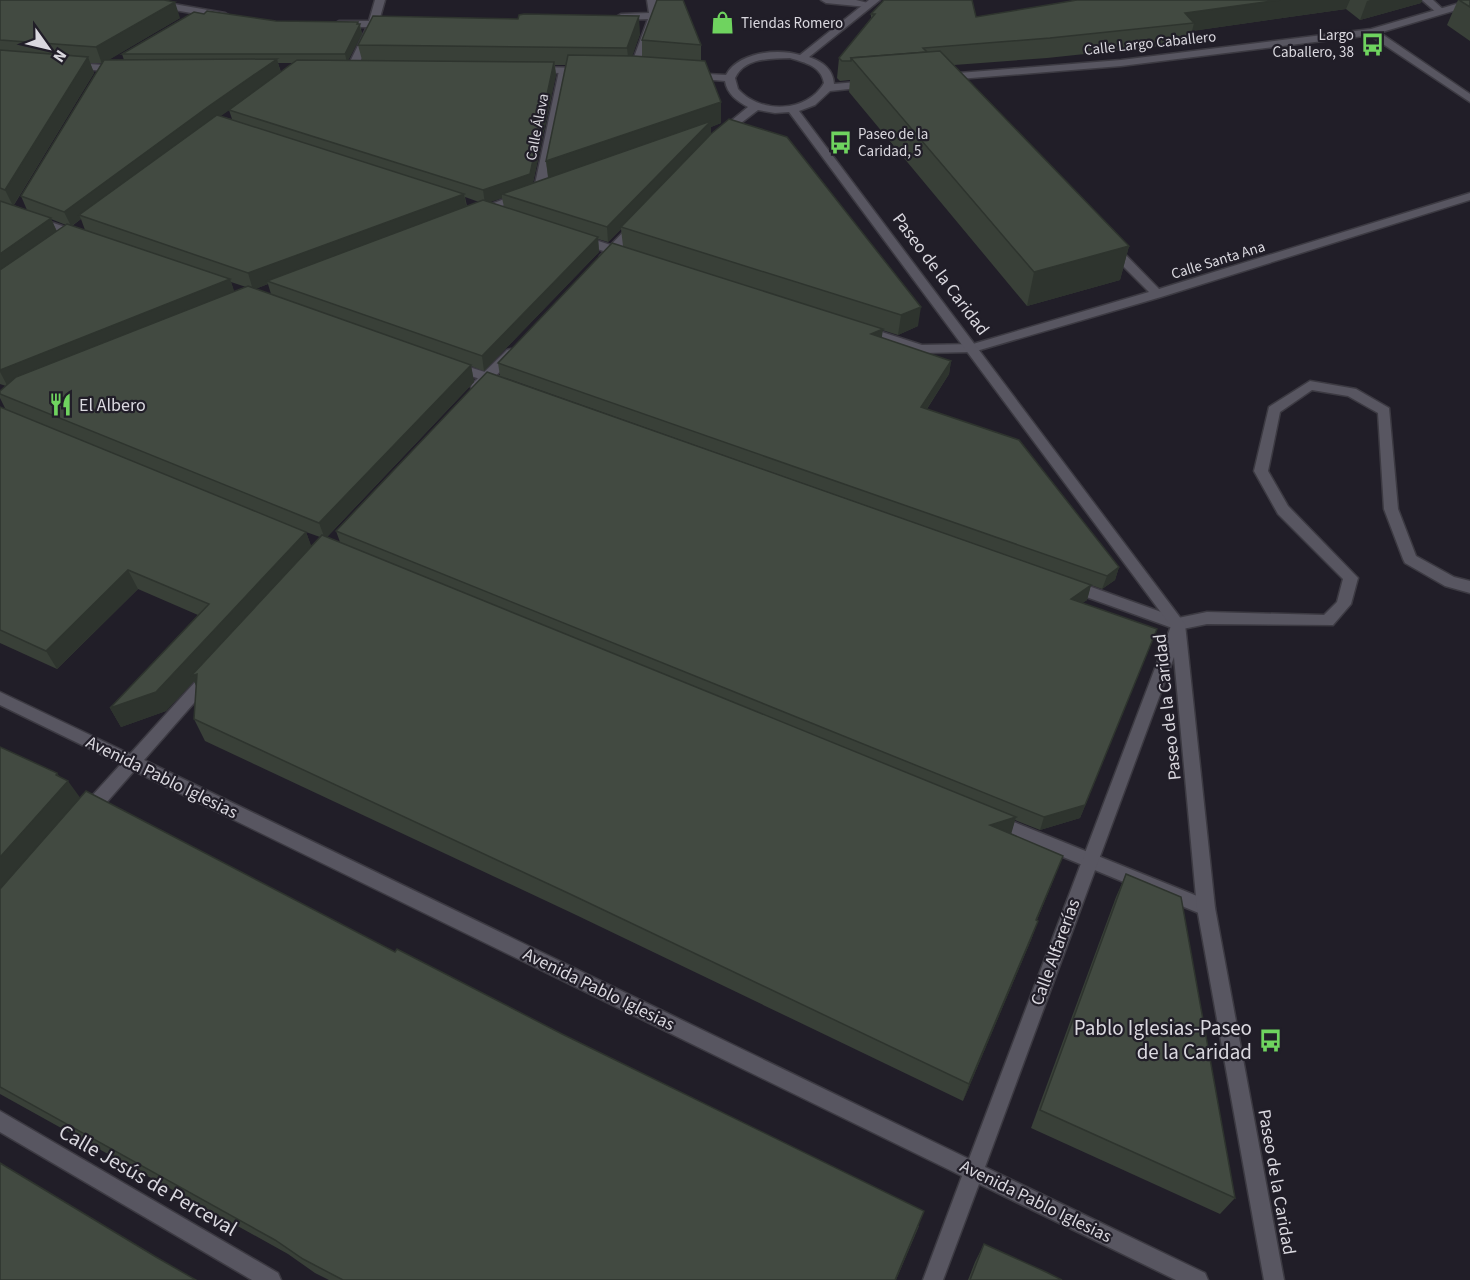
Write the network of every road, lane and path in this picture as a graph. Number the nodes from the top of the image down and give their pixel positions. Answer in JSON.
{"nodes":[{"id":1,"x":135,"y":0,"type":"edge"},
{"id":2,"x":381,"y":0,"type":"edge"},
{"id":3,"x":652,"y":0,"type":"edge"},
{"id":4,"x":826,"y":0,"type":"edge"},
{"id":5,"x":1427,"y":0,"type":"edge"},
{"id":6,"x":871,"y":2,"type":"edge"},
{"id":7,"x":1470,"y":3,"type":"edge"},
{"id":8,"x":1441,"y":12,"type":"junction"},
{"id":9,"x":654,"y":16,"type":"junction"},
{"id":10,"x":234,"y":18,"type":"edge"},
{"id":11,"x":607,"y":18,"type":"edge"},
{"id":12,"x":327,"y":23,"type":"edge"},
{"id":13,"x":397,"y":24,"type":"edge"},
{"id":14,"x":373,"y":25,"type":"junction"},
{"id":15,"x":1372,"y":32,"type":"junction"},
{"id":16,"x":124,"y":57,"type":"edge"},
{"id":17,"x":801,"y":58,"type":"junction"},
{"id":18,"x":58,"y":65,"type":"edge"},
{"id":19,"x":364,"y":68,"type":"edge"},
{"id":20,"x":128,"y":69,"type":"edge"},
{"id":21,"x":528,"y":70,"type":"edge"},
{"id":22,"x":564,"y":70,"type":"junction"},
{"id":23,"x":599,"y":71,"type":"edge"},
{"id":24,"x":622,"y":71,"type":"edge"},
{"id":25,"x":634,"y":71,"type":"junction"},
{"id":26,"x":646,"y":72,"type":"edge"},
{"id":27,"x":102,"y":74,"type":"junction"},
{"id":28,"x":682,"y":75,"type":"edge"},
{"id":29,"x":729,"y":78,"type":"junction"},
{"id":30,"x":946,"y":80,"type":"edge"},
{"id":31,"x":876,"y":83,"type":"edge"},
{"id":32,"x":829,"y":88,"type":"junction"},
{"id":33,"x":1470,"y":99,"type":"edge"},
{"id":34,"x":756,"y":106,"type":"junction"},
{"id":35,"x":792,"y":109,"type":"junction"},
{"id":36,"x":707,"y":139,"type":"edge"},
{"id":37,"x":1470,"y":196,"type":"edge"},
{"id":38,"x":464,"y":202,"type":"edge"},
{"id":39,"x":0,"y":208,"type":"edge"},
{"id":40,"x":486,"y":209,"type":"junction"},
{"id":41,"x":645,"y":215,"type":"edge"},
{"id":42,"x":507,"y":216,"type":"edge"},
{"id":43,"x":464,"y":217,"type":"edge"},
{"id":44,"x":570,"y":236,"type":"edge"},
{"id":45,"x":1100,"y":236,"type":"edge"},
{"id":46,"x":92,"y":240,"type":"edge"},
{"id":47,"x":612,"y":250,"type":"junction"},
{"id":48,"x":634,"y":257,"type":"edge"},
{"id":49,"x":595,"y":267,"type":"edge"},
{"id":50,"x":1157,"y":294,"type":"junction"},
{"id":51,"x":855,"y":327,"type":"edge"},
{"id":52,"x":520,"y":343,"type":"edge"},
{"id":53,"x":973,"y":348,"type":"junction"},
{"id":54,"x":442,"y":362,"type":"edge"},
{"id":55,"x":486,"y":377,"type":"junction"},
{"id":56,"x":509,"y":385,"type":"edge"},
{"id":57,"x":470,"y":394,"type":"edge"},
{"id":58,"x":1056,"y":580,"type":"edge"},
{"id":59,"x":1470,"y":587,"type":"edge"},
{"id":60,"x":1179,"y":624,"type":"junction"},
{"id":61,"x":217,"y":668,"type":"edge"},
{"id":62,"x":0,"y":698,"type":"edge"},
{"id":63,"x":131,"y":762,"type":"junction"},
{"id":64,"x":979,"y":815,"type":"edge"},
{"id":65,"x":77,"y":825,"type":"edge"},
{"id":66,"x":1089,"y":860,"type":"junction"},
{"id":67,"x":1206,"y":908,"type":"junction"},
{"id":68,"x":0,"y":1121,"type":"edge"},
{"id":69,"x":975,"y":1171,"type":"junction"},
{"id":70,"x":271,"y":1280,"type":"edge"},
{"id":71,"x":933,"y":1280,"type":"edge"},
{"id":72,"x":1198,"y":1280,"type":"edge"},
{"id":73,"x":1274,"y":1280,"type":"edge"}],
"edges":[{"from":1,"to":10,"type":"street"},
{"from":2,"to":14,"type":"street"},
{"from":3,"to":9,"type":"street"},
{"from":4,"to":6,"type":"street"},
{"from":5,"to":8,"type":"street"},
{"from":6,"to":17,"type":"street"},
{"from":7,"to":8,"type":"street","name":"Calle Largo Caballero"},
{"from":8,"to":15,"type":"street","name":"Calle Largo Caballero"},
{"from":9,"to":11,"type":"street"},
{"from":9,"to":25,"type":"street"},
{"from":12,"to":14,"type":"street"},
{"from":13,"to":14,"type":"street"},
{"from":14,"to":19,"type":"street"},
{"from":15,"to":30,"type":"street","name":"Calle Largo Caballero"},
{"from":15,"to":33,"type":"street"},
{"from":16,"to":27,"type":"street"},
{"from":17,"to":29,"type":"street"},
{"from":17,"to":32,"type":"street"},
{"from":18,"to":27,"type":"street"},
{"from":20,"to":27,"type":"street"},
{"from":21,"to":22,"type":"street"},
{"from":22,"to":23,"type":"street"},
{"from":22,"to":40,"type":"street","name":"Calle Álava"},
{"from":24,"to":25,"type":"street"},
{"from":25,"to":26,"type":"street"},
{"from":28,"to":29,"type":"street"},
{"from":29,"to":34,"type":"street"},
{"from":31,"to":32,"type":"street"},
{"from":32,"to":35,"type":"street"},
{"from":34,"to":35,"type":"street"},
{"from":34,"to":36,"type":"street"},
{"from":35,"to":53,"type":"street","name":"Paseo de la Caridad"},
{"from":37,"to":50,"type":"street","name":"Calle Santa Ana"},
{"from":38,"to":40,"type":"street"},
{"from":39,"to":46,"type":"street"},
{"from":40,"to":42,"type":"street"},
{"from":40,"to":43,"type":"street"},
{"from":41,"to":47,"type":"street"},
{"from":44,"to":47,"type":"street"},
{"from":45,"to":50,"type":"street"},
{"from":47,"to":48,"type":"street"},
{"from":47,"to":49,"type":"street"},
{"from":50,"to":53,"type":"street","name":"Calle Santa Ana"},
{"from":51,"to":53,"type":"street","name":"Calle Santa Ana"},
{"from":52,"to":55,"type":"street"},
{"from":53,"to":60,"type":"street","name":"Paseo de la Caridad"},
{"from":54,"to":55,"type":"street"},
{"from":55,"to":56,"type":"street"},
{"from":55,"to":57,"type":"street"},
{"from":58,"to":60,"type":"street"},
{"from":59,"to":60,"type":"street"},
{"from":60,"to":66,"type":"street","name":"Calle Alfarerías"},
{"from":60,"to":67,"type":"street","name":"Paseo de la Caridad"},
{"from":61,"to":63,"type":"street"},
{"from":62,"to":63,"type":"street","name":"Avenida Pablo Iglesias"},
{"from":63,"to":65,"type":"street"},
{"from":63,"to":69,"type":"street","name":"Avenida Pablo Iglesias"},
{"from":64,"to":66,"type":"street"},
{"from":66,"to":67,"type":"street"},
{"from":66,"to":69,"type":"street","name":"Calle Alfarerías"},
{"from":67,"to":73,"type":"street","name":"Paseo de la Caridad"},
{"from":68,"to":70,"type":"street","name":"Calle Jesús de Perceval"},
{"from":69,"to":71,"type":"street","name":"Calle Alfarerías"},
{"from":69,"to":72,"type":"street","name":"Avenida Pablo Iglesias"}]}
